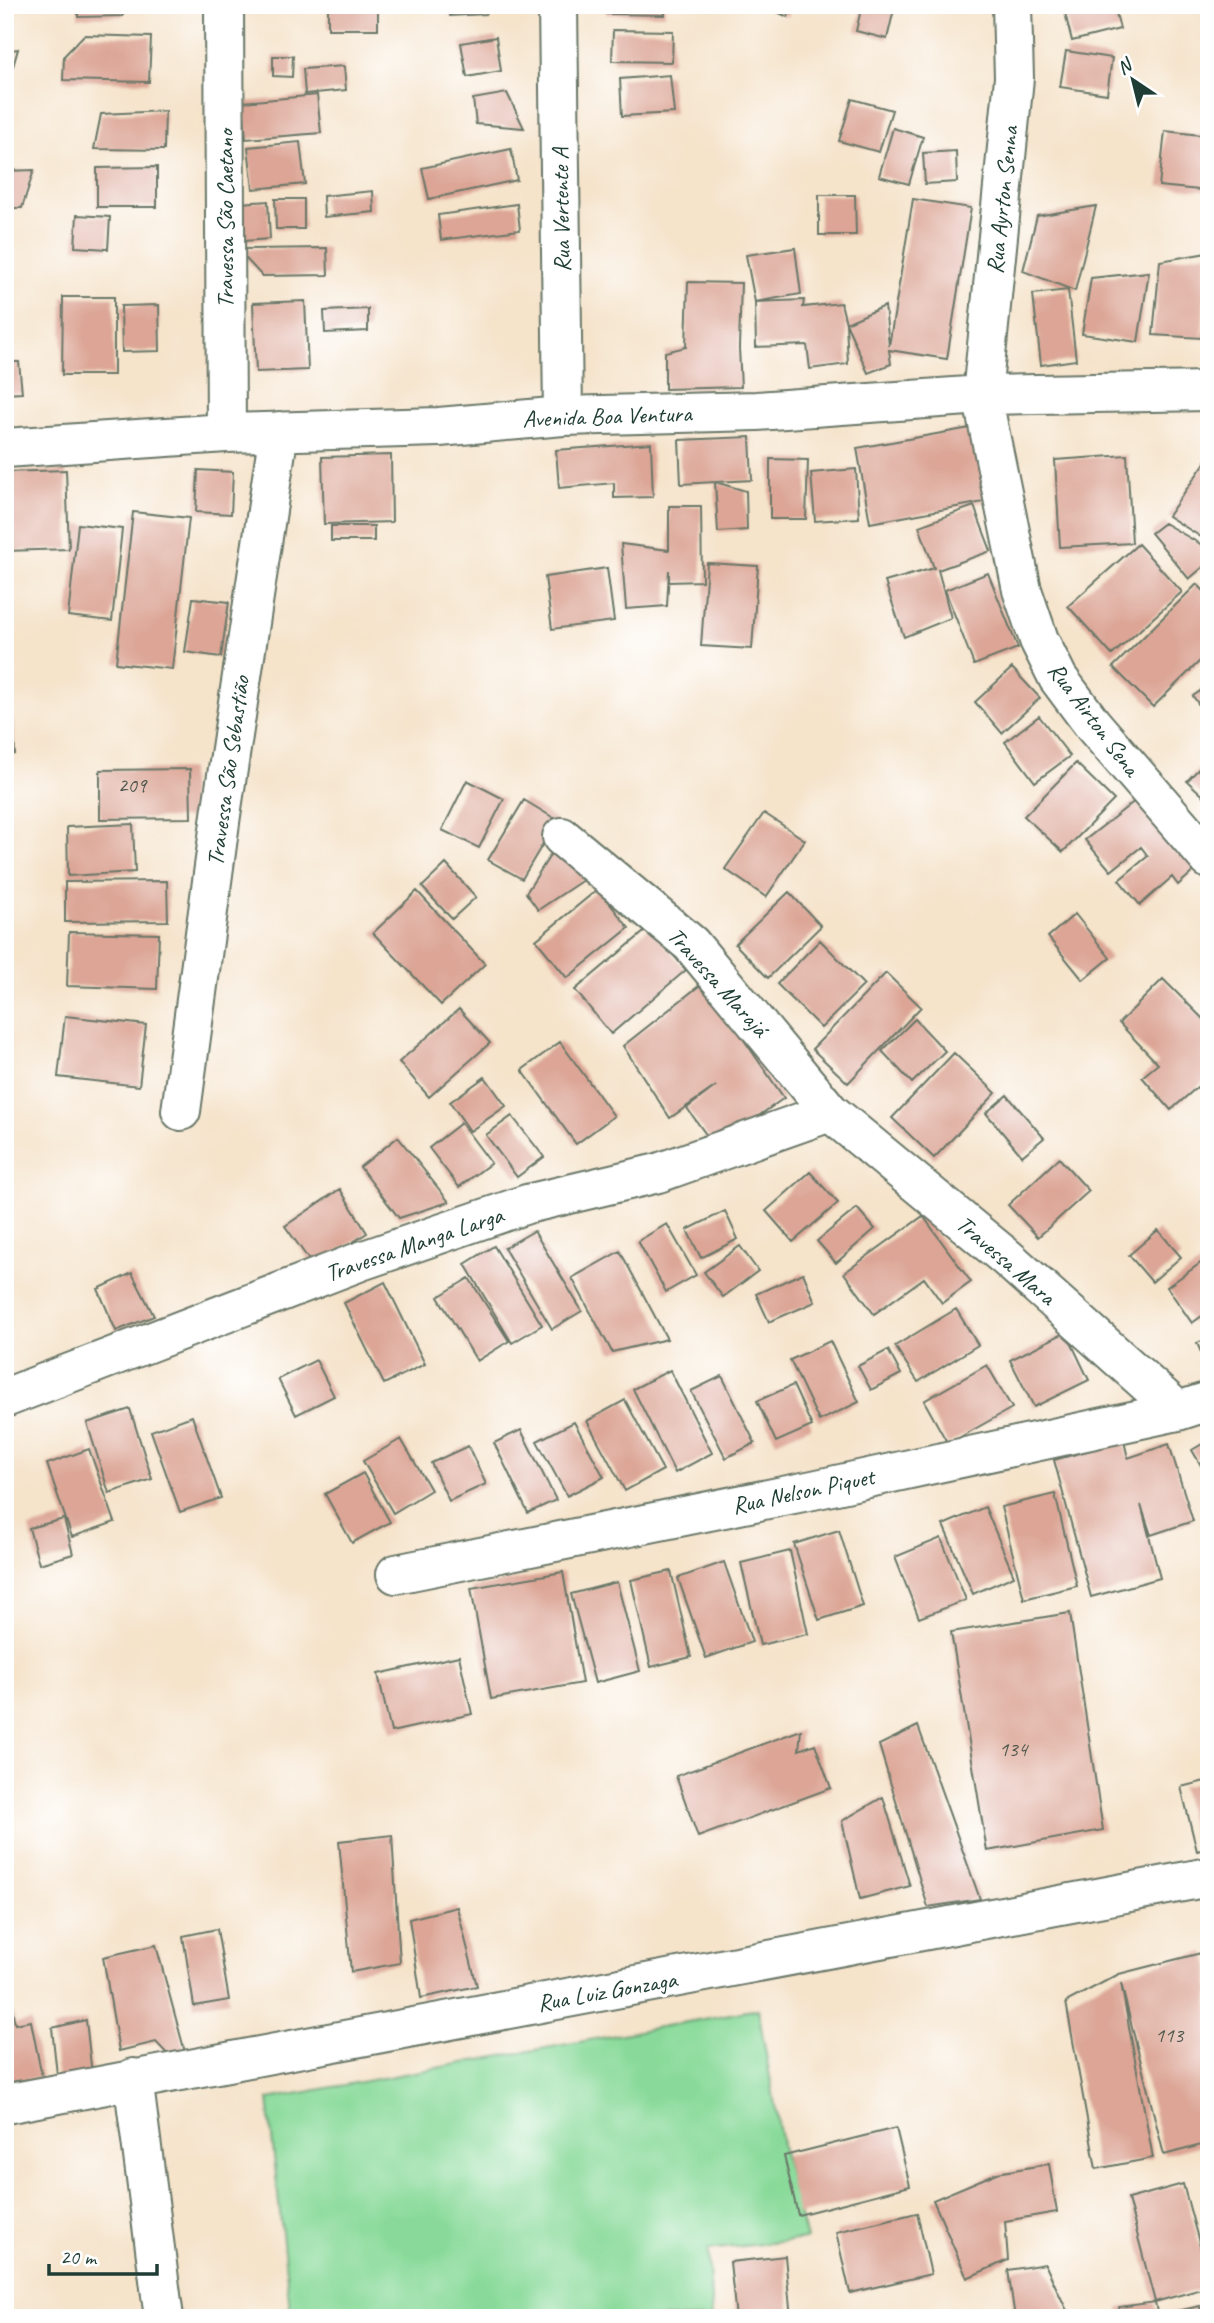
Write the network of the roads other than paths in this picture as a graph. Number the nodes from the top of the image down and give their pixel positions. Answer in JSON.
{"nodes":[{"id":1,"x":224,"y":5,"type":"edge"},
{"id":2,"x":558,"y":5,"type":"edge"},
{"id":3,"x":1012,"y":5,"type":"edge"},
{"id":4,"x":1209,"y":391,"type":"edge"},
{"id":5,"x":982,"y":394,"type":"junction"},
{"id":6,"x":563,"y":416,"type":"junction"},
{"id":7,"x":279,"y":431,"type":"junction"},
{"id":8,"x":226,"y":433,"type":"junction"},
{"id":9,"x":5,"y":448,"type":"edge"},
{"id":10,"x":562,"y":837,"type":"dead end"},
{"id":11,"x":1209,"y":859,"type":"edge"},
{"id":12,"x":181,"y":1111,"type":"dead end"},
{"id":13,"x":830,"y":1112,"type":"junction"},
{"id":14,"x":5,"y":1398,"type":"edge"},
{"id":15,"x":1193,"y":1406,"type":"edge"},
{"id":16,"x":397,"y":1574,"type":"dead end"},
{"id":17,"x":1209,"y":1877,"type":"edge"},
{"id":18,"x":133,"y":2078,"type":"junction"},
{"id":19,"x":5,"y":2104,"type":"edge"},
{"id":20,"x":164,"y":2318,"type":"edge"}],
"edges":[{"from":1,"to":8,"type":"street","name":"Travessa São Caetano"},
{"from":2,"to":6,"type":"street","name":"Rua Vertente A"},
{"from":3,"to":5,"type":"street","name":"Rua Ayrton Senna"},
{"from":4,"to":5,"type":"street","name":"Avenida Boa Ventura"},
{"from":5,"to":6,"type":"street","name":"Avenida Boa Ventura"},
{"from":5,"to":11,"type":"street","name":"Rua Airton Sena"},
{"from":6,"to":7,"type":"street","name":"Avenida Boa Ventura"},
{"from":7,"to":8,"type":"street","name":"Avenida Boa Ventura"},
{"from":7,"to":12,"type":"street","name":"Travessa São Sebastião"},
{"from":8,"to":9,"type":"street","name":"Avenida Boa Ventura"},
{"from":10,"to":13,"type":"street","name":"Travessa Marajá"},
{"from":13,"to":14,"type":"street","name":"Travessa Manga Larga"},
{"from":13,"to":15,"type":"street","name":"Travessa Mara"},
{"from":15,"to":16,"type":"street","name":"Rua Nelson Piquet"},
{"from":17,"to":18,"type":"street","name":"Rua Luiz Gonzaga"},
{"from":18,"to":19,"type":"street","name":"Rua Luiz Gonzaga"},
{"from":18,"to":20,"type":"street"}]}
